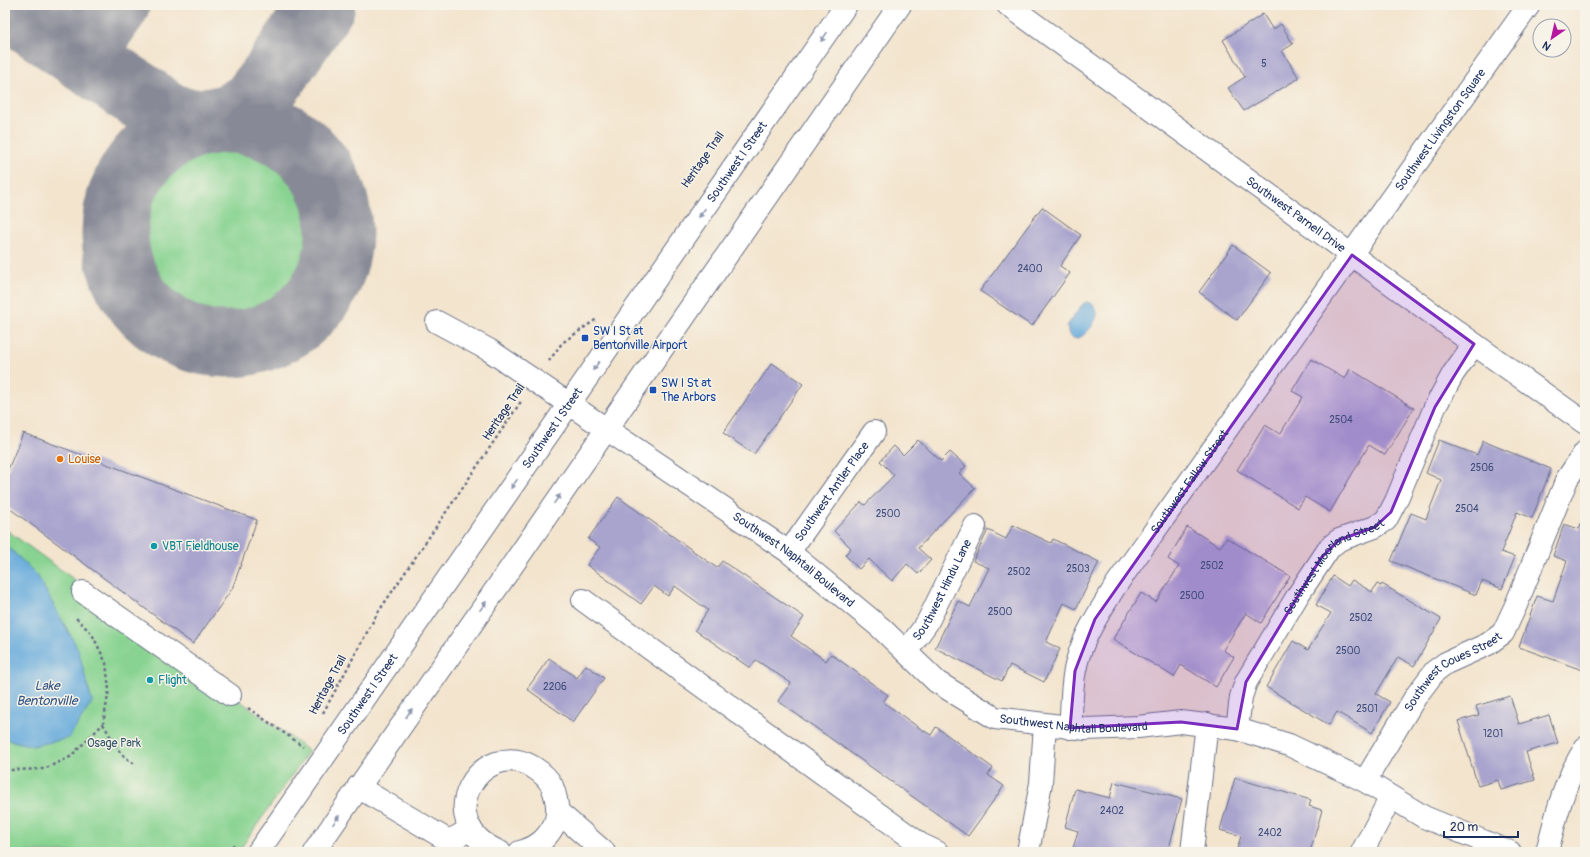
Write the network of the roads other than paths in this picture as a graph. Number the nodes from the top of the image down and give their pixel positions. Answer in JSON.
{"nodes":[{"id":1,"x":846,"y":5,"type":"edge"},
{"id":2,"x":900,"y":5,"type":"edge"},
{"id":3,"x":1008,"y":5,"type":"edge"},
{"id":4,"x":1529,"y":5,"type":"edge"},
{"id":5,"x":1352,"y":255,"type":"junction"},
{"id":6,"x":437,"y":322,"type":"dead end"},
{"id":7,"x":1474,"y":344,"type":"junction"},
{"id":8,"x":569,"y":404,"type":"junction"},
{"id":9,"x":1585,"y":422,"type":"edge"},
{"id":10,"x":605,"y":429,"type":"junction"},
{"id":11,"x":874,"y":432,"type":"dead end"},
{"id":12,"x":1585,"y":452,"type":"edge"},
{"id":13,"x":975,"y":526,"type":"dead end"},
{"id":14,"x":789,"y":552,"type":"junction"},
{"id":15,"x":83,"y":592,"type":"dead end"},
{"id":16,"x":583,"y":600,"type":"dead end"},
{"id":17,"x":906,"y":652,"type":"junction"},
{"id":18,"x":230,"y":695,"type":"road end"},
{"id":19,"x":1207,"y":724,"type":"junction"},
{"id":20,"x":1045,"y":725,"type":"junction"},
{"id":21,"x":1070,"y":728,"type":"junction"},
{"id":22,"x":1237,"y":729,"type":"junction"},
{"id":23,"x":1585,"y":748,"type":"edge"},
{"id":24,"x":1365,"y":781,"type":"junction"},
{"id":25,"x":358,"y":788,"type":"junction"},
{"id":26,"x":1390,"y":797,"type":"junction"},
{"id":27,"x":557,"y":811,"type":"junction"},
{"id":28,"x":471,"y":829,"type":"junction"},
{"id":29,"x":447,"y":847,"type":"edge"},
{"id":30,"x":258,"y":852,"type":"edge"},
{"id":31,"x":314,"y":852,"type":"edge"},
{"id":32,"x":500,"y":852,"type":"edge"},
{"id":33,"x":520,"y":852,"type":"edge"},
{"id":34,"x":604,"y":852,"type":"edge"},
{"id":35,"x":937,"y":852,"type":"edge"},
{"id":36,"x":1028,"y":852,"type":"edge"},
{"id":37,"x":1192,"y":852,"type":"edge"},
{"id":38,"x":1362,"y":852,"type":"edge"},
{"id":39,"x":1510,"y":852,"type":"edge"},
{"id":40,"x":1547,"y":852,"type":"edge"}],
"edges":[{"from":1,"to":8,"type":"street","name":"Southwest I Street","one_way":true},
{"from":2,"to":10,"type":"street"},
{"from":3,"to":5,"type":"street","name":"Southwest Parnell Drive"},
{"from":4,"to":5,"type":"street","name":"Southwest Livingston Square"},
{"from":5,"to":7,"type":"street","name":"Southwest Parnell Drive"},
{"from":5,"to":21,"type":"street","name":"Southwest Fallow Street"},
{"from":6,"to":8,"type":"street","name":"Southwest Naphtali Boulevard"},
{"from":7,"to":9,"type":"street","name":"Southwest Parnell Drive"},
{"from":7,"to":22,"type":"street","name":"Southwest Moorland Street"},
{"from":8,"to":10,"type":"street","name":"Southwest Naphtali Boulevard"},
{"from":8,"to":30,"type":"street","name":"Southwest I Street","one_way":true},
{"from":10,"to":14,"type":"street","name":"Southwest Naphtali Boulevard"},
{"from":25,"to":10,"type":"street","one_way":true},
{"from":11,"to":14,"type":"street","name":"Southwest Antler Place"},
{"from":12,"to":24,"type":"street","name":"Southwest Coues Street"},
{"from":13,"to":17,"type":"street","name":"Southwest Hindu Lane"},
{"from":14,"to":17,"type":"street","name":"Southwest Naphtali Boulevard"},
{"from":15,"to":18,"type":"street"},
{"from":16,"to":35,"type":"street"},
{"from":17,"to":20,"type":"street","name":"Southwest Naphtali Boulevard"},
{"from":19,"to":21,"type":"street","name":"Southwest Naphtali Boulevard"},
{"from":19,"to":22,"type":"street","name":"Southwest Naphtali Boulevard"},
{"from":19,"to":37,"type":"street"},
{"from":20,"to":21,"type":"street","name":"Southwest Naphtali Boulevard"},
{"from":20,"to":36,"type":"street"},
{"from":22,"to":24,"type":"street","name":"Southwest Naphtali Boulevard"},
{"from":23,"to":40,"type":"street"},
{"from":24,"to":26,"type":"street","name":"Southwest Naphtali Boulevard"},
{"from":25,"to":29,"type":"street"},
{"from":31,"to":25,"type":"street","one_way":true},
{"from":26,"to":38,"type":"street"},
{"from":26,"to":39,"type":"street","name":"Southwest Naphtali Boulevard"},
{"from":27,"to":28,"type":"street"},
{"from":27,"to":33,"type":"street"},
{"from":27,"to":34,"type":"street"},
{"from":28,"to":29,"type":"street"},
{"from":28,"to":32,"type":"street"}]}
